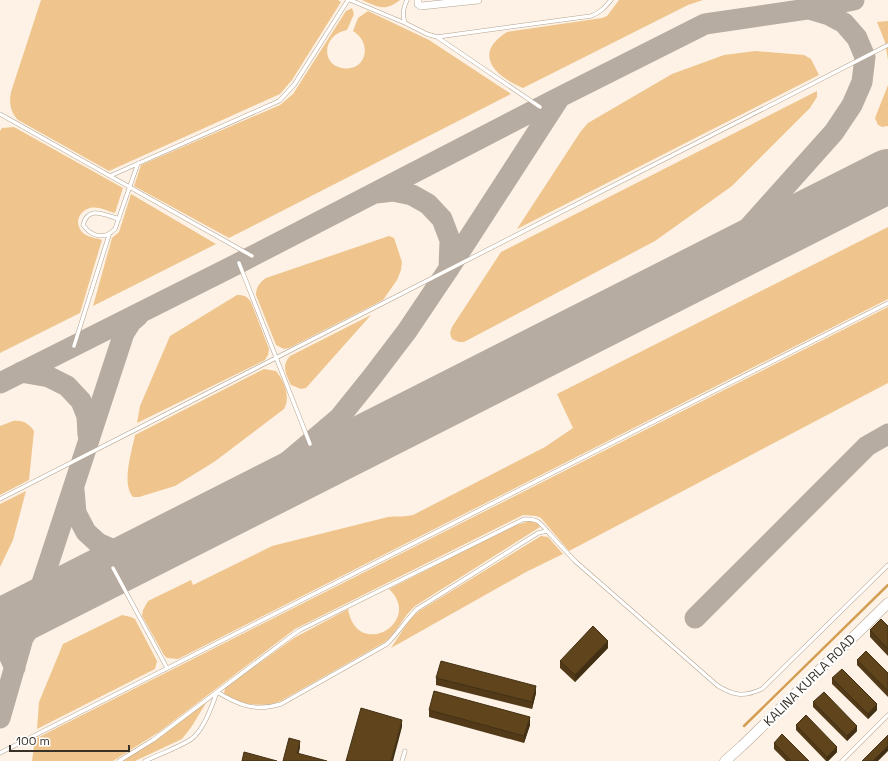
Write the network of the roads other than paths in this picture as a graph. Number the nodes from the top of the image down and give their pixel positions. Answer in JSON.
{"nodes":[{"id":1,"x":349,"y":0,"type":"edge"},
{"id":2,"x":407,"y":0,"type":"edge"},
{"id":3,"x":418,"y":0,"type":"edge"},
{"id":4,"x":478,"y":0,"type":"edge"},
{"id":5,"x":611,"y":0,"type":"edge"},
{"id":6,"x":405,"y":23,"type":"junction"},
{"id":7,"x":437,"y":37,"type":"junction"},
{"id":8,"x":888,"y":45,"type":"edge"},
{"id":9,"x":540,"y":107,"type":"dead end"},
{"id":10,"x":0,"y":114,"type":"edge"},
{"id":11,"x":138,"y":163,"type":"junction"},
{"id":12,"x":110,"y":176,"type":"junction"},
{"id":13,"x":130,"y":187,"type":"junction"},
{"id":14,"x":119,"y":219,"type":"junction"},
{"id":15,"x":109,"y":235,"type":"junction"},
{"id":16,"x":252,"y":256,"type":"dead end"},
{"id":17,"x":239,"y":263,"type":"dead end"},
{"id":18,"x":888,"y":303,"type":"edge"},
{"id":19,"x":74,"y":346,"type":"dead end"},
{"id":20,"x":277,"y":358,"type":"junction"},
{"id":21,"x":310,"y":444,"type":"dead end"},
{"id":22,"x":0,"y":499,"type":"edge"},
{"id":23,"x":547,"y":531,"type":"junction"},
{"id":24,"x":888,"y":565,"type":"edge"},
{"id":25,"x":113,"y":568,"type":"dead end"},
{"id":26,"x":888,"y":603,"type":"edge"},
{"id":27,"x":167,"y":668,"type":"junction"},
{"id":28,"x":217,"y":692,"type":"junction"},
{"id":29,"x":888,"y":715,"type":"edge"},
{"id":30,"x":405,"y":751,"type":"dead end"},
{"id":31,"x":0,"y":753,"type":"edge"},
{"id":32,"x":730,"y":760,"type":"edge"},
{"id":33,"x":119,"y":761,"type":"edge"},
{"id":34,"x":146,"y":761,"type":"edge"},
{"id":35,"x":402,"y":761,"type":"edge"},
{"id":36,"x":842,"y":761,"type":"edge"}],
"edges":[{"from":1,"to":6,"type":"lane"},
{"from":1,"to":11,"type":"lane"},
{"from":2,"to":6,"type":"lane"},
{"from":3,"to":4,"type":"street"},
{"from":5,"to":7,"type":"lane"},
{"from":6,"to":7,"type":"lane"},
{"from":7,"to":9,"type":"lane"},
{"from":8,"to":20,"type":"lane"},
{"from":10,"to":12,"type":"lane"},
{"from":11,"to":12,"type":"lane"},
{"from":11,"to":13,"type":"lane"},
{"from":12,"to":13,"type":"lane"},
{"from":13,"to":14,"type":"lane"},
{"from":13,"to":16,"type":"lane"},
{"from":14,"to":15,"type":"lane"},
{"from":14,"to":15,"type":"lane"},
{"from":15,"to":19,"type":"lane"},
{"from":17,"to":20,"type":"lane"},
{"from":18,"to":27,"type":"lane"},
{"from":20,"to":21,"type":"lane"},
{"from":20,"to":22,"type":"lane"},
{"from":23,"to":24,"type":"lane"},
{"from":23,"to":28,"type":"lane"},
{"from":23,"to":28,"type":"lane"},
{"from":25,"to":27,"type":"lane"},
{"from":26,"to":32,"type":"street","name":"KALINA KURLA ROAD"},
{"from":27,"to":31,"type":"lane"},
{"from":28,"to":33,"type":"lane"},
{"from":28,"to":34,"type":"lane"},
{"from":29,"to":36,"type":"lane"},
{"from":30,"to":35,"type":"lane"}]}
